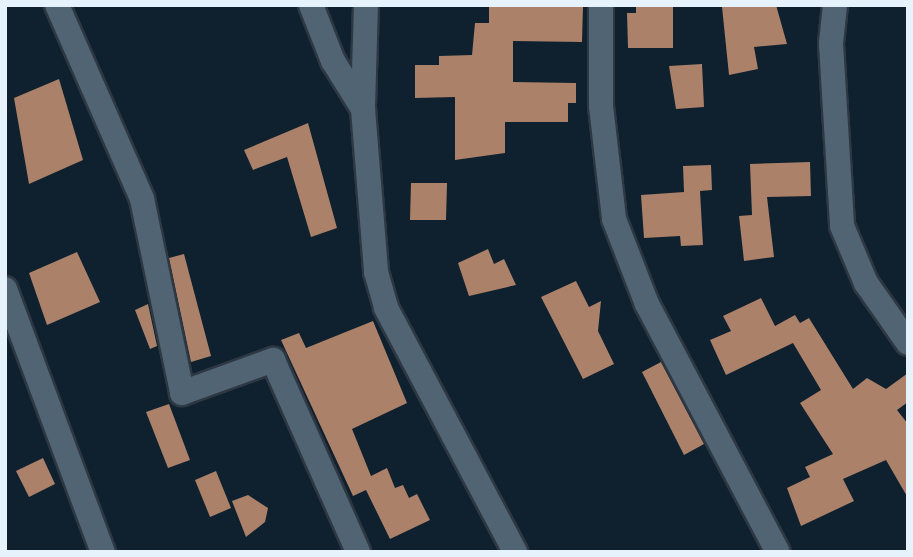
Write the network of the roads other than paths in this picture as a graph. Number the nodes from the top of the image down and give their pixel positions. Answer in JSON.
{"nodes":[{"id":1,"x":57,"y":5,"type":"edge"},
{"id":2,"x":312,"y":5,"type":"edge"},
{"id":3,"x":366,"y":5,"type":"edge"},
{"id":4,"x":601,"y":5,"type":"edge"},
{"id":5,"x":835,"y":5,"type":"edge"},
{"id":6,"x":363,"y":109,"type":"junction"},
{"id":7,"x":5,"y":289,"type":"edge"},
{"id":8,"x":908,"y":343,"type":"edge"},
{"id":9,"x":103,"y":552,"type":"edge"},
{"id":10,"x":358,"y":552,"type":"edge"},
{"id":11,"x":515,"y":552,"type":"edge"},
{"id":12,"x":778,"y":552,"type":"edge"}],
"edges":[{"from":1,"to":10,"type":"street"},
{"from":2,"to":6,"type":"street"},
{"from":3,"to":6,"type":"street"},
{"from":4,"to":12,"type":"street"},
{"from":5,"to":8,"type":"street"},
{"from":6,"to":11,"type":"street"},
{"from":7,"to":9,"type":"street"}]}
